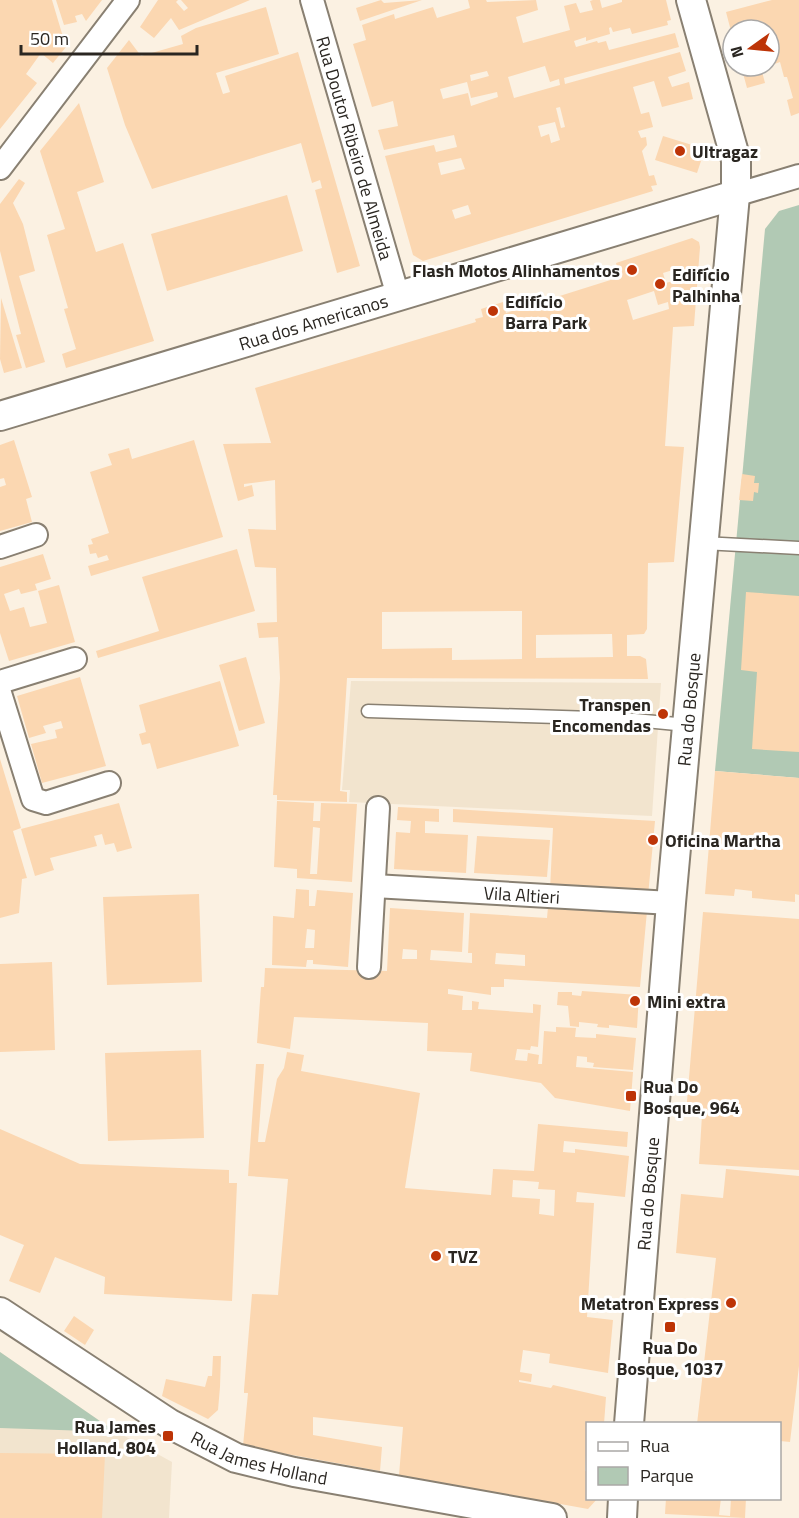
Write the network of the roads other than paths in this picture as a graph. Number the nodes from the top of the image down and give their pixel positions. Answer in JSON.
{"nodes":[{"id":1,"x":128,"y":0,"type":"edge"},
{"id":2,"x":312,"y":0,"type":"edge"},
{"id":3,"x":691,"y":0,"type":"edge"},
{"id":4,"x":0,"y":168,"type":"edge"},
{"id":5,"x":799,"y":176,"type":"edge"},
{"id":6,"x":735,"y":195,"type":"junction"},
{"id":7,"x":398,"y":296,"type":"junction"},
{"id":8,"x":0,"y":416,"type":"edge"},
{"id":9,"x":36,"y":535,"type":"dead end"},
{"id":10,"x":703,"y":543,"type":"junction"},
{"id":11,"x":0,"y":547,"type":"edge"},
{"id":12,"x":799,"y":548,"type":"edge"},
{"id":13,"x":75,"y":659,"type":"dead end"},
{"id":14,"x":0,"y":682,"type":"edge"},
{"id":15,"x":0,"y":693,"type":"edge"},
{"id":16,"x":368,"y":711,"type":"dead end"},
{"id":17,"x":687,"y":725,"type":"junction"},
{"id":18,"x":109,"y":783,"type":"dead end"},
{"id":19,"x":378,"y":808,"type":"dead end"},
{"id":20,"x":374,"y":886,"type":"junction"},
{"id":21,"x":671,"y":903,"type":"junction"},
{"id":22,"x":369,"y":967,"type":"dead end"},
{"id":23,"x":0,"y":1312,"type":"edge"},
{"id":24,"x":629,"y":1422,"type":"edge"},
{"id":25,"x":623,"y":1500,"type":"edge"},
{"id":26,"x":552,"y":1518,"type":"edge"},
{"id":27,"x":622,"y":1518,"type":"edge"}],
"edges":[{"from":1,"to":4,"type":"street"},
{"from":2,"to":7,"type":"street","name":"Rua Doutor Ribeiro de Almeida"},
{"from":3,"to":6,"type":"street","name":"Rua do Bosque"},
{"from":5,"to":6,"type":"street","name":"Rua dos Americanos"},
{"from":6,"to":7,"type":"street","name":"Rua dos Americanos"},
{"from":6,"to":10,"type":"street","name":"Rua do Bosque"},
{"from":7,"to":8,"type":"street","name":"Rua dos Americanos"},
{"from":9,"to":11,"type":"street"},
{"from":10,"to":12,"type":"lane"},
{"from":10,"to":17,"type":"street","name":"Rua do Bosque"},
{"from":13,"to":14,"type":"street"},
{"from":15,"to":18,"type":"street"},
{"from":16,"to":17,"type":"lane"},
{"from":17,"to":21,"type":"street","name":"Rua do Bosque"},
{"from":19,"to":20,"type":"street"},
{"from":20,"to":21,"type":"street","name":"Vila Altieri"},
{"from":20,"to":22,"type":"street"},
{"from":21,"to":24,"type":"street","name":"Rua do Bosque"},
{"from":23,"to":26,"type":"street","name":"Rua James Holland"},
{"from":25,"to":27,"type":"street"}]}
